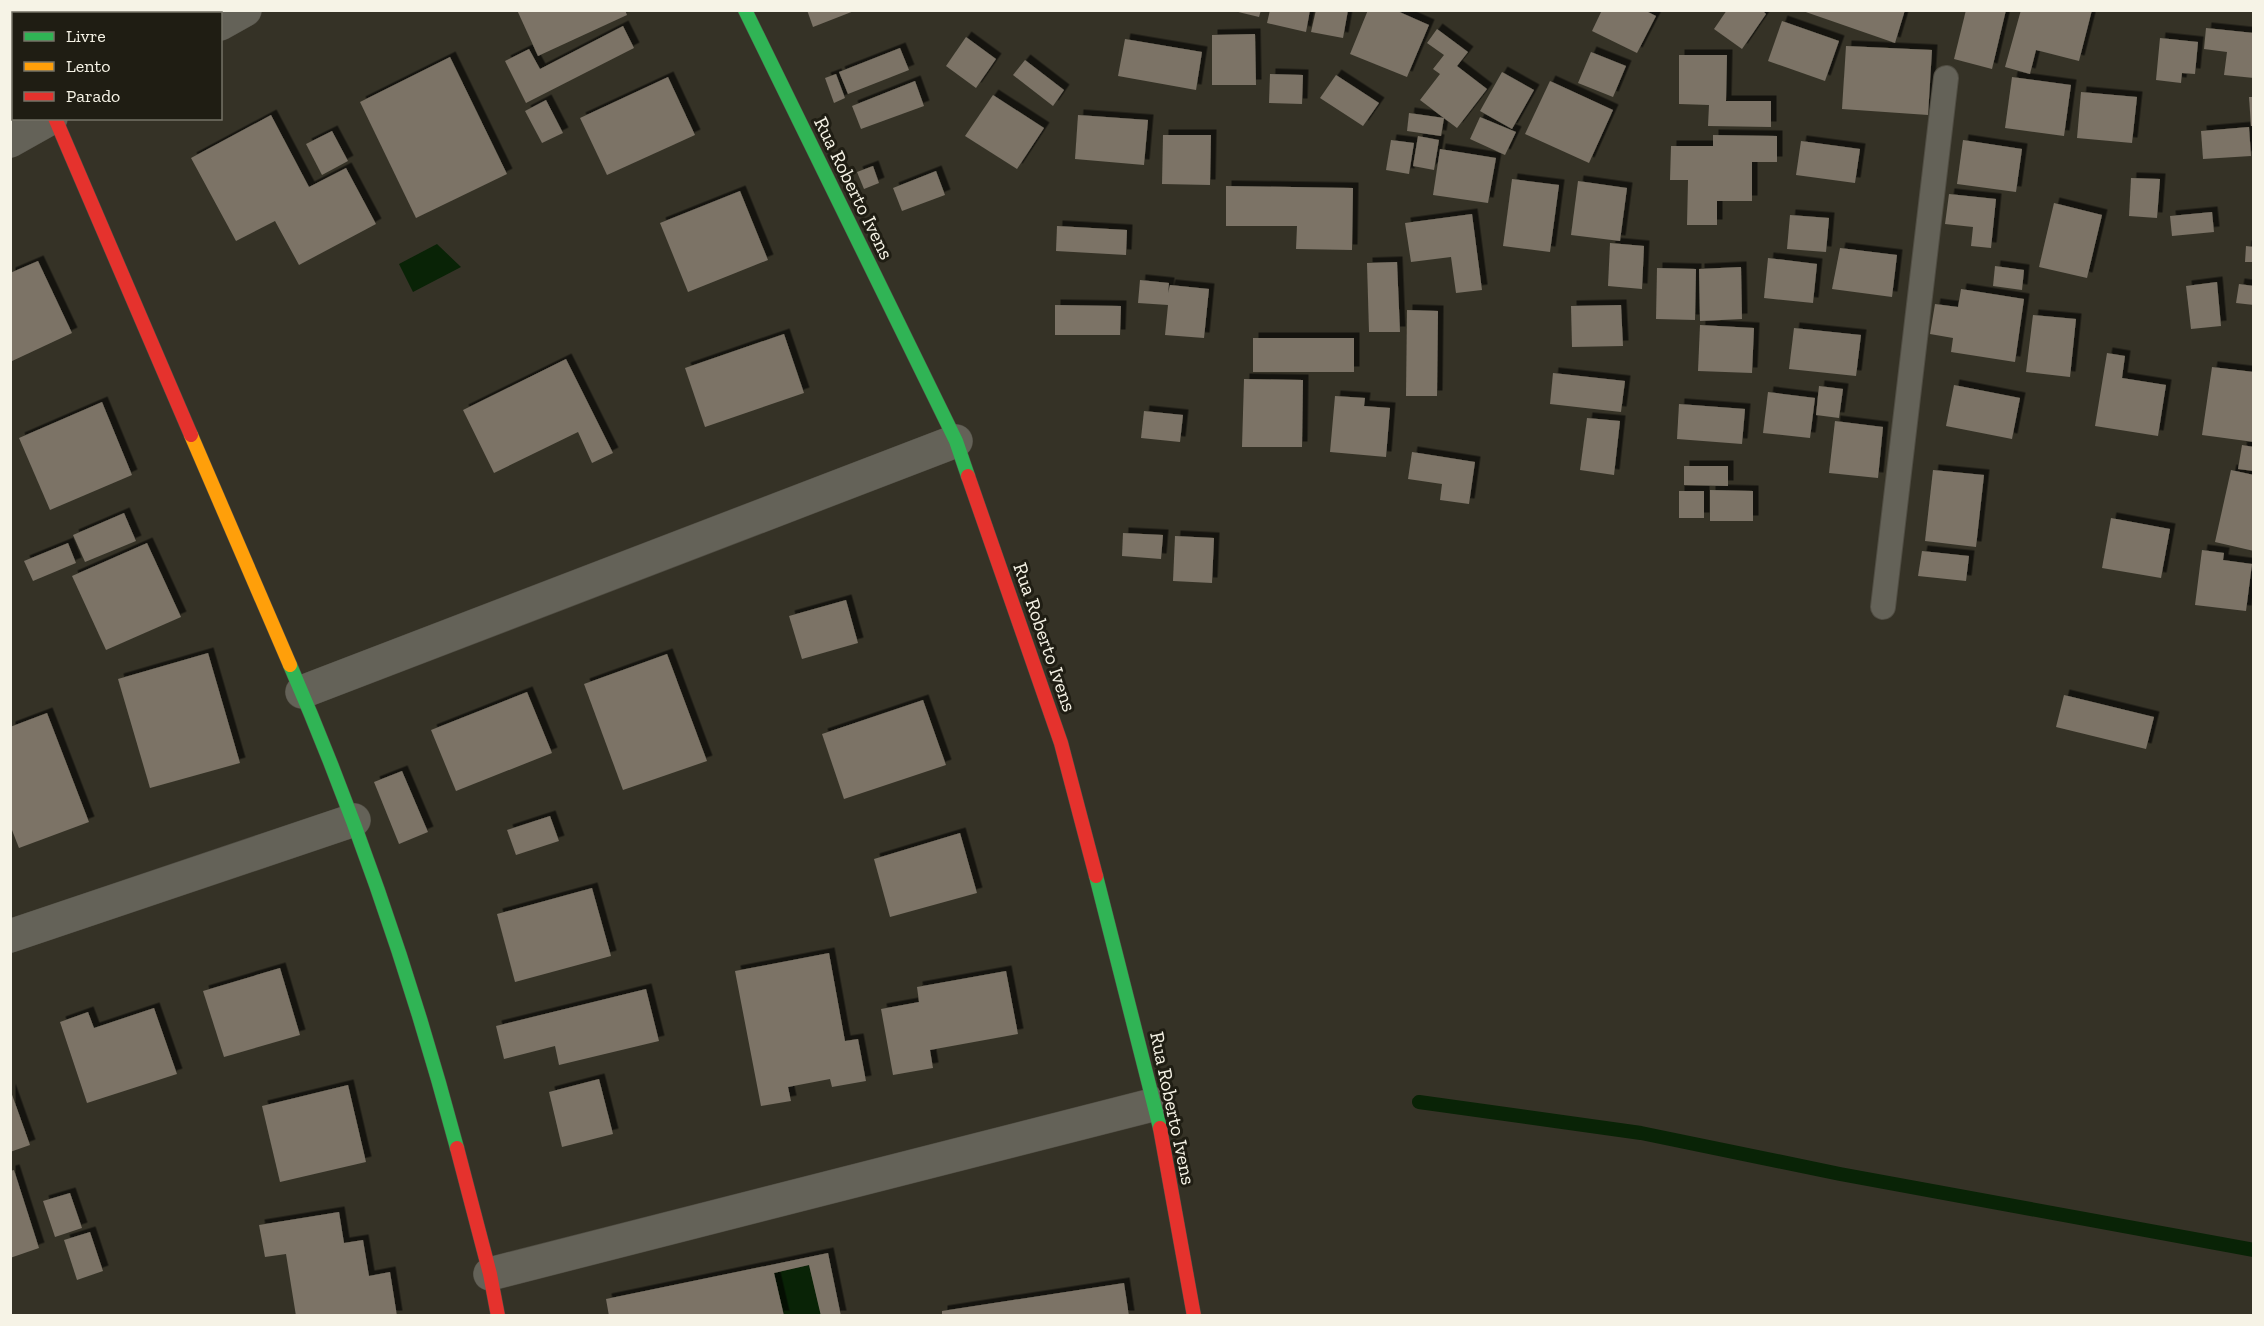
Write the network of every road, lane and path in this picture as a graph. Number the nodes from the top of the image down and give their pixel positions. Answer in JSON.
{"nodes":[{"id":1,"x":246,"y":10,"type":"edge"},
{"id":2,"x":745,"y":10,"type":"edge"},
{"id":3,"x":222,"y":23,"type":"edge"},
{"id":4,"x":1946,"y":78,"type":"dead end"},
{"id":5,"x":49,"y":120,"type":"edge"},
{"id":6,"x":54,"y":120,"type":"edge"},
{"id":7,"x":10,"y":141,"type":"edge"},
{"id":8,"x":956,"y":441,"type":"junction"},
{"id":9,"x":1883,"y":607,"type":"dead end"},
{"id":10,"x":302,"y":692,"type":"junction"},
{"id":11,"x":354,"y":820,"type":"junction"},
{"id":12,"x":10,"y":936,"type":"edge"},
{"id":13,"x":1155,"y":1104,"type":"junction"},
{"id":14,"x":490,"y":1274,"type":"junction"},
{"id":15,"x":498,"y":1316,"type":"edge"},
{"id":16,"x":1194,"y":1316,"type":"edge"}],
"edges":[{"from":1,"to":3,"type":"street"},
{"from":2,"to":8,"type":"street","name":"Rua Roberto Ivens"},
{"from":4,"to":9,"type":"lane"},
{"from":5,"to":7,"type":"street"},
{"from":6,"to":10,"type":"street"},
{"from":8,"to":10,"type":"street"},
{"from":8,"to":13,"type":"street","name":"Rua Roberto Ivens"},
{"from":10,"to":11,"type":"street"},
{"from":11,"to":12,"type":"street"},
{"from":11,"to":14,"type":"street"},
{"from":13,"to":14,"type":"street"},
{"from":13,"to":16,"type":"street","name":"Rua Roberto Ivens"},
{"from":14,"to":15,"type":"street"}]}
